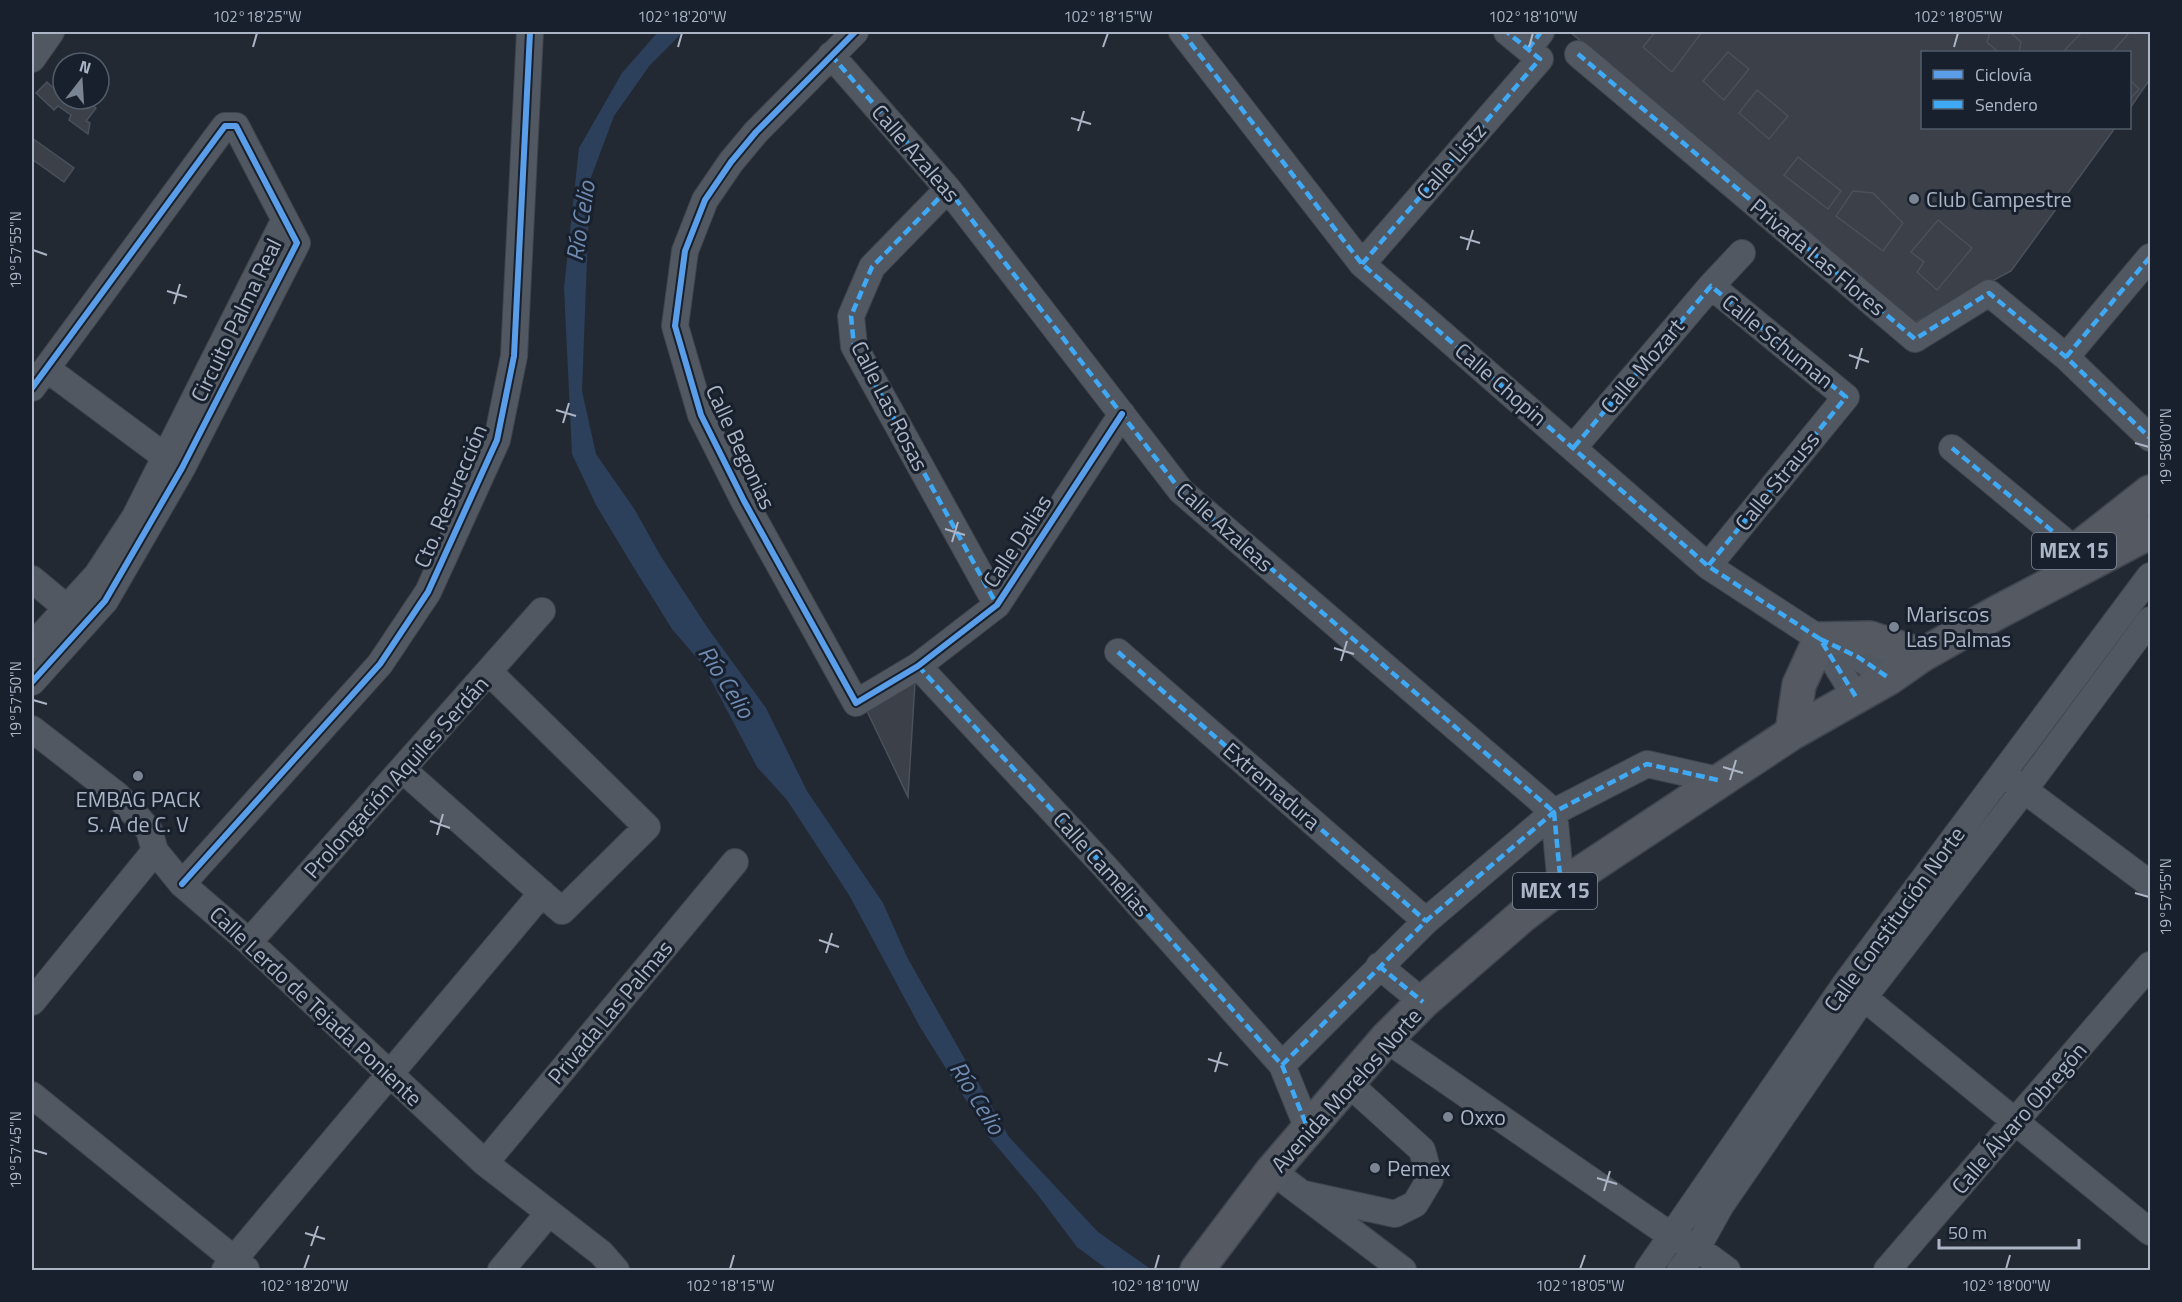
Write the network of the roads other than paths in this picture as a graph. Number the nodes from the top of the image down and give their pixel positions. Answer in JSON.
{"nodes":[{"id":1,"x":51,"y":32,"type":"edge"},
{"id":2,"x":530,"y":32,"type":"edge"},
{"id":3,"x":855,"y":32,"type":"edge"},
{"id":4,"x":1182,"y":32,"type":"edge"},
{"id":5,"x":1507,"y":32,"type":"edge"},
{"id":6,"x":1536,"y":46,"type":"edge"},
{"id":7,"x":1578,"y":54,"type":"dead end"},
{"id":8,"x":831,"y":55,"type":"junction"},
{"id":9,"x":32,"y":59,"type":"edge"},
{"id":10,"x":948,"y":189,"type":"junction"},
{"id":11,"x":1742,"y":253,"type":"dead end"},
{"id":12,"x":2151,"y":257,"type":"edge"},
{"id":13,"x":1362,"y":264,"type":"junction"},
{"id":14,"x":1711,"y":286,"type":"junction"},
{"id":15,"x":2066,"y":357,"type":"junction"},
{"id":16,"x":39,"y":379,"type":"edge"},
{"id":17,"x":1846,"y":397,"type":"joint"},
{"id":18,"x":1122,"y":414,"type":"junction"},
{"id":19,"x":2151,"y":438,"type":"edge"},
{"id":20,"x":1574,"y":447,"type":"junction"},
{"id":21,"x":1952,"y":448,"type":"dead end"},
{"id":22,"x":174,"y":463,"type":"junction"},
{"id":23,"x":2151,"y":492,"type":"edge"},
{"id":24,"x":2151,"y":532,"type":"edge"},
{"id":25,"x":2075,"y":550,"type":"junction"},
{"id":26,"x":1708,"y":566,"type":"junction"},
{"id":27,"x":2151,"y":576,"type":"edge"},
{"id":28,"x":32,"y":579,"type":"edge"},
{"id":29,"x":998,"y":604,"type":"junction"},
{"id":30,"x":542,"y":611,"type":"dead end"},
{"id":31,"x":1998,"y":612,"type":"junction"},
{"id":32,"x":76,"y":616,"type":"junction"},
{"id":33,"x":2151,"y":620,"type":"edge"},
{"id":34,"x":45,"y":633,"type":"edge"},
{"id":35,"x":1820,"y":639,"type":"junction"},
{"id":36,"x":1118,"y":652,"type":"dead end"},
{"id":37,"x":1923,"y":655,"type":"junction"},
{"id":38,"x":918,"y":666,"type":"junction"},
{"id":39,"x":489,"y":672,"type":"junction"},
{"id":40,"x":1889,"y":678,"type":"junction"},
{"id":41,"x":32,"y":682,"type":"edge"},
{"id":42,"x":1856,"y":697,"type":"junction"},
{"id":43,"x":856,"y":703,"type":"joint"},
{"id":44,"x":32,"y":729,"type":"edge"},
{"id":45,"x":1792,"y":733,"type":"junction"},
{"id":46,"x":403,"y":770,"type":"junction"},
{"id":47,"x":2001,"y":773,"type":"junction"},
{"id":48,"x":1718,"y":780,"type":"junction"},
{"id":49,"x":2024,"y":790,"type":"junction"},
{"id":50,"x":1554,"y":812,"type":"junction"},
{"id":51,"x":155,"y":851,"type":"junction"},
{"id":52,"x":735,"y":862,"type":"dead end"},
{"id":53,"x":182,"y":884,"type":"junction"},
{"id":54,"x":2151,"y":884,"type":"edge"},
{"id":55,"x":1561,"y":886,"type":"junction"},
{"id":56,"x":542,"y":893,"type":"junction"},
{"id":57,"x":1426,"y":921,"type":"junction"},
{"id":58,"x":249,"y":942,"type":"junction"},
{"id":59,"x":2151,"y":965,"type":"edge"},
{"id":60,"x":1379,"y":966,"type":"junction"},
{"id":61,"x":1855,"y":990,"type":"junction"},
{"id":62,"x":32,"y":1002,"type":"edge"},
{"id":63,"x":1423,"y":1002,"type":"junction"},
{"id":64,"x":1386,"y":1039,"type":"junction"},
{"id":65,"x":1282,"y":1065,"type":"junction"},
{"id":66,"x":389,"y":1073,"type":"junction"},
{"id":67,"x":1347,"y":1082,"type":"junction"},
{"id":68,"x":32,"y":1095,"type":"edge"},
{"id":69,"x":2015,"y":1121,"type":"junction"},
{"id":70,"x":1308,"y":1130,"type":"junction"},
{"id":71,"x":485,"y":1163,"type":"junction"},
{"id":72,"x":1272,"y":1171,"type":"junction"},
{"id":73,"x":1304,"y":1194,"type":"junction"},
{"id":74,"x":549,"y":1214,"type":"junction"},
{"id":75,"x":2151,"y":1232,"type":"edge"},
{"id":76,"x":1673,"y":1237,"type":"junction"},
{"id":77,"x":1696,"y":1248,"type":"junction"},
{"id":78,"x":236,"y":1267,"type":"edge"},
{"id":79,"x":501,"y":1270,"type":"edge"},
{"id":80,"x":616,"y":1270,"type":"edge"},
{"id":81,"x":1197,"y":1270,"type":"edge"},
{"id":82,"x":1403,"y":1270,"type":"edge"},
{"id":83,"x":1648,"y":1270,"type":"edge"},
{"id":84,"x":1680,"y":1270,"type":"edge"},
{"id":85,"x":1727,"y":1270,"type":"edge"},
{"id":86,"x":1887,"y":1270,"type":"edge"}],
"edges":[{"from":1,"to":9,"type":"street"},
{"from":2,"to":53,"type":"street","name":"Cto. Resurección"},
{"from":3,"to":8,"type":"street","name":"Calle Begonias"},
{"from":4,"to":13,"type":"street","name":"Calle Chopin"},
{"from":5,"to":6,"type":"street"},
{"from":6,"to":13,"type":"street","name":"Calle Listz"},
{"from":7,"to":15,"type":"street","name":"Privada Las Flores"},
{"from":8,"to":10,"type":"street","name":"Calle Azaleas"},
{"from":8,"to":43,"type":"street","name":"Calle Begonias"},
{"from":10,"to":18,"type":"street","name":"Calle Azaleas"},
{"from":10,"to":29,"type":"street","name":"Calle Las Rosas"},
{"from":11,"to":14,"type":"street","name":"Calle Mozart"},
{"from":12,"to":15,"type":"street"},
{"from":13,"to":20,"type":"street","name":"Calle Chopin"},
{"from":14,"to":17,"type":"street","name":"Calle Schuman"},
{"from":14,"to":20,"type":"street","name":"Calle Mozart"},
{"from":15,"to":19,"type":"street","name":"Privada Las Flores"},
{"from":16,"to":22,"type":"street"},
{"from":16,"to":22,"type":"street","name":"Circuito Palma Real"},
{"from":17,"to":26,"type":"street","name":"Calle Strauss"},
{"from":18,"to":29,"type":"street","name":"Calle Dalias"},
{"from":18,"to":50,"type":"street","name":"Calle Azaleas"},
{"from":20,"to":26,"type":"street","name":"Calle Chopin"},
{"from":21,"to":25,"type":"street"},
{"from":22,"to":32,"type":"street","name":"Circuito Palma Real"},
{"from":23,"to":25,"type":"main road","number":"MEX 15"},
{"from":24,"to":31,"type":"main road","number":"MEX 15"},
{"from":25,"to":31,"type":"main road","number":"MEX 15"},
{"from":26,"to":35,"type":"street","name":"Calle Chopin"},
{"from":27,"to":47,"type":"street","name":"Calle Constitución Norte"},
{"from":28,"to":32,"type":"street"},
{"from":29,"to":38,"type":"street","name":"Calle Dalias"},
{"from":30,"to":39,"type":"street","name":"Prolongación Aquiles Serdán"},
{"from":31,"to":37,"type":"main road","name":"Avenida Morelos Norte","number":"MEX 15"},
{"from":32,"to":34,"type":"street","name":"Circuito Palma Real"},
{"from":33,"to":49,"type":"street","name":"Calle Constitución Norte"},
{"from":34,"to":41,"type":"street","name":"Circuito Palma Real"},
{"from":35,"to":37,"type":"main road"},
{"from":35,"to":40,"type":"street"},
{"from":35,"to":42,"type":"street","name":"Calle Chopin"},
{"from":35,"to":45,"type":"main road"},
{"from":36,"to":57,"type":"street","name":"Extremadura"},
{"from":37,"to":40,"type":"main road","name":"Avenida Morelos Norte","number":"MEX 15"},
{"from":38,"to":43,"type":"street","name":"Calle Dalias"},
{"from":38,"to":65,"type":"street","name":"Calle Camelias"},
{"from":39,"to":46,"type":"street","name":"Prolongación Aquiles Serdán"},
{"from":39,"to":56,"type":"street"},
{"from":40,"to":42,"type":"main road","name":"Avenida Morelos Norte","number":"MEX 15"},
{"from":42,"to":45,"type":"main road","name":"Avenida Morelos Norte","number":"MEX 15"},
{"from":44,"to":51,"type":"street","name":"Calle Lerdo de Tejada Poniente"},
{"from":45,"to":48,"type":"main road","name":"Avenida Morelos Norte","number":"MEX 15"},
{"from":46,"to":56,"type":"street"},
{"from":46,"to":58,"type":"street","name":"Prolongación Aquiles Serdán"},
{"from":47,"to":49,"type":"street"},
{"from":47,"to":61,"type":"street","name":"Calle Constitución Norte"},
{"from":48,"to":50,"type":"street"},
{"from":48,"to":55,"type":"main road","name":"Avenida Morelos Norte","number":"MEX 15"},
{"from":49,"to":54,"type":"street"},
{"from":49,"to":61,"type":"street","name":"Calle Constitución Norte"},
{"from":50,"to":55,"type":"street"},
{"from":50,"to":57,"type":"street"},
{"from":51,"to":53,"type":"street","name":"Calle Lerdo de Tejada Poniente"},
{"from":51,"to":62,"type":"street"},
{"from":52,"to":71,"type":"street","name":"Privada Las Palmas"},
{"from":53,"to":58,"type":"street","name":"Calle Lerdo de Tejada Poniente"},
{"from":55,"to":63,"type":"main road","name":"Avenida Morelos Norte","number":"MEX 15"},
{"from":56,"to":66,"type":"street"},
{"from":57,"to":60,"type":"street"},
{"from":58,"to":66,"type":"street","name":"Calle Lerdo de Tejada Poniente"},
{"from":59,"to":69,"type":"street","name":"Calle Álvaro Obregón"},
{"from":60,"to":63,"type":"street"},
{"from":60,"to":65,"type":"street"},
{"from":61,"to":69,"type":"street"},
{"from":61,"to":76,"type":"street","name":"Calle Constitución Norte"},
{"from":61,"to":77,"type":"street","name":"Calle Constitución Norte"},
{"from":63,"to":64,"type":"main road","name":"Avenida Morelos Norte","number":"MEX 15"},
{"from":64,"to":67,"type":"main road","name":"Avenida Morelos Norte","number":"MEX 15"},
{"from":64,"to":76,"type":"street"},
{"from":65,"to":70,"type":"street","name":"Calle Camelias"},
{"from":66,"to":71,"type":"street","name":"Calle Lerdo de Tejada Poniente"},
{"from":66,"to":78,"type":"street"},
{"from":67,"to":70,"type":"main road","name":"Avenida Morelos Norte","number":"MEX 15"},
{"from":67,"to":73,"type":"street"},
{"from":68,"to":78,"type":"street"},
{"from":69,"to":75,"type":"street"},
{"from":69,"to":86,"type":"street","name":"Calle Álvaro Obregón"},
{"from":70,"to":72,"type":"main road","name":"Avenida Morelos Norte","number":"MEX 15"},
{"from":71,"to":74,"type":"street","name":"Calle Lerdo de Tejada Poniente"},
{"from":72,"to":73,"type":"street"},
{"from":72,"to":81,"type":"main road","name":"Avenida Morelos Norte","number":"MEX 15"},
{"from":73,"to":82,"type":"street"},
{"from":74,"to":79,"type":"street"},
{"from":74,"to":80,"type":"street","name":"Calle Lerdo de Tejada Poniente"},
{"from":76,"to":77,"type":"street"},
{"from":76,"to":83,"type":"street","name":"Calle Constitución Norte"},
{"from":77,"to":84,"type":"street","name":"Calle Constitución Norte"},
{"from":77,"to":85,"type":"street"}]}
